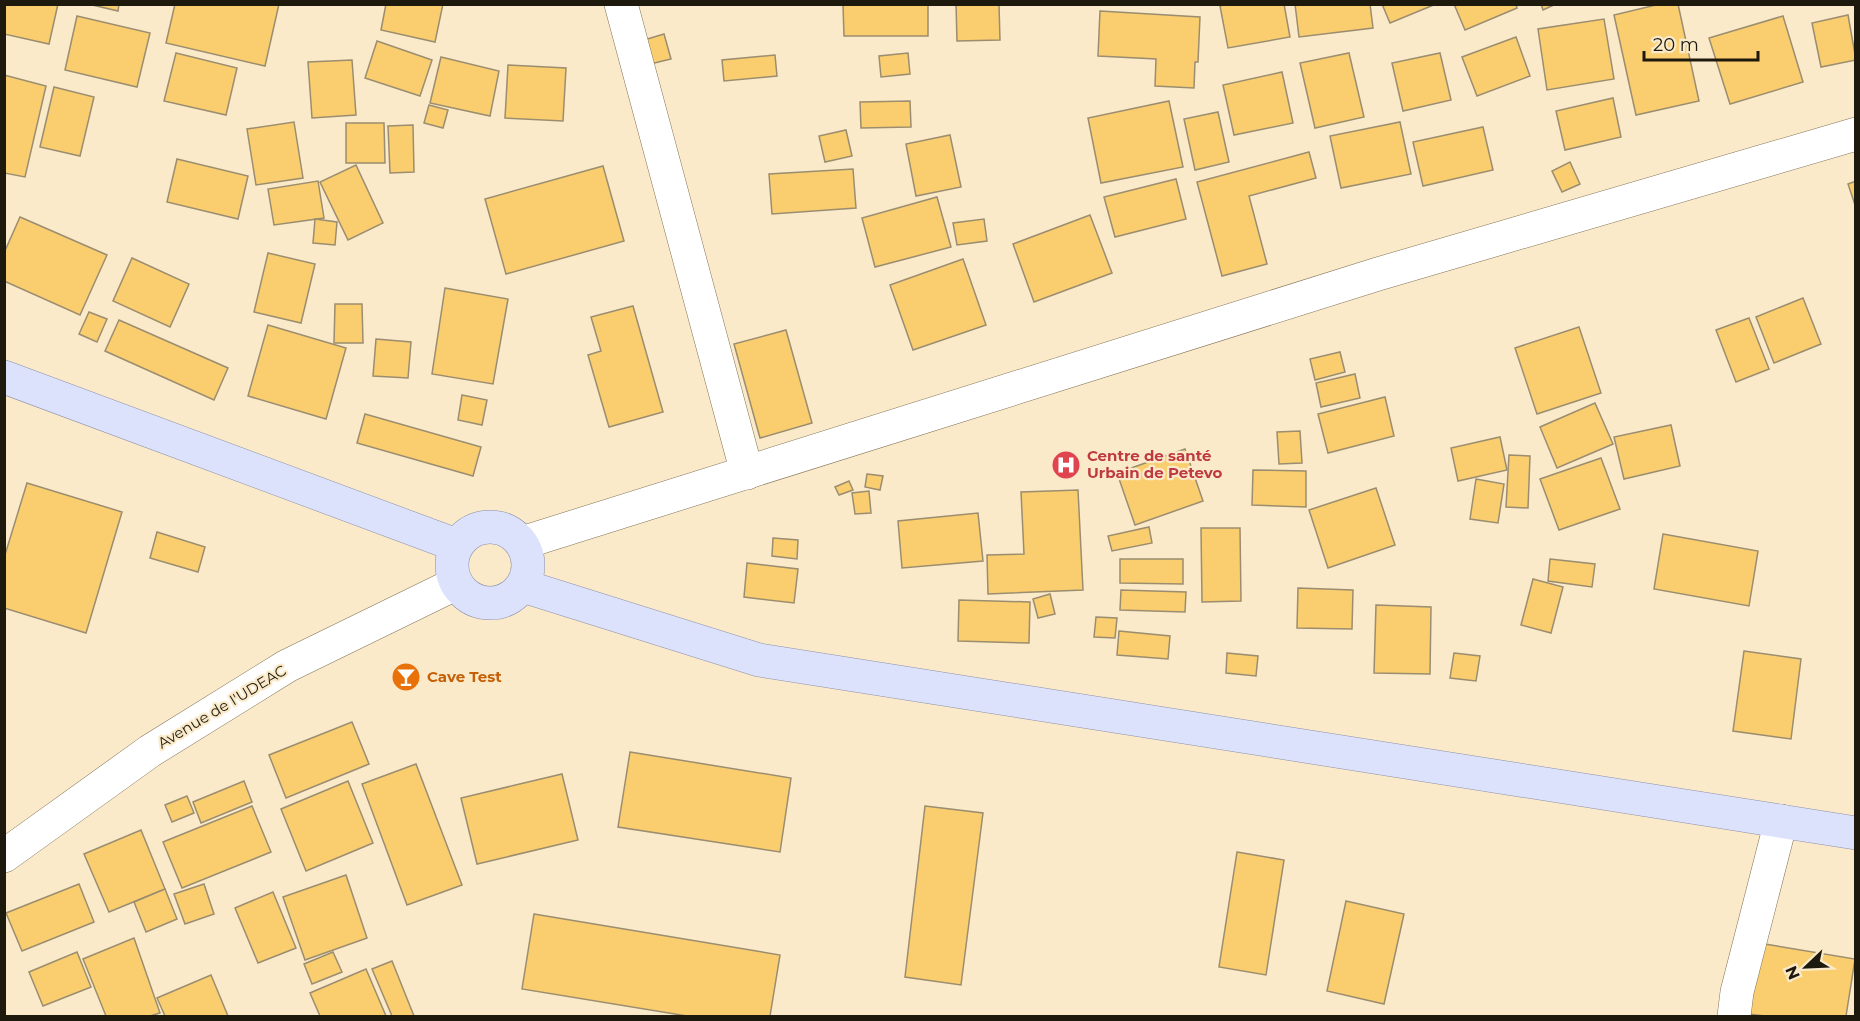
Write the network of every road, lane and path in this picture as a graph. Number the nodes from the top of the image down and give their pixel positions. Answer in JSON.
{"nodes":[{"id":1,"x":621,"y":4,"type":"edge"},
{"id":2,"x":1856,"y":134,"type":"edge"},
{"id":3,"x":4,"y":377,"type":"edge"},
{"id":4,"x":747,"y":473,"type":"junction"},
{"id":5,"x":522,"y":543,"type":"junction"},
{"id":6,"x":456,"y":545,"type":"junction"},
{"id":7,"x":455,"y":584,"type":"junction"},
{"id":8,"x":523,"y":586,"type":"junction"},
{"id":9,"x":1780,"y":821,"type":"junction"},
{"id":10,"x":1856,"y":833,"type":"edge"},
{"id":11,"x":4,"y":856,"type":"edge"},
{"id":12,"x":1734,"y":1017,"type":"edge"}],
"edges":[{"from":1,"to":4,"type":"street"},
{"from":2,"to":4,"type":"street"},
{"from":3,"to":6,"type":"main road"},
{"from":4,"to":5,"type":"street"},
{"from":5,"to":6,"type":"main road"},
{"from":5,"to":8,"type":"main road"},
{"from":6,"to":7,"type":"main road"},
{"from":7,"to":8,"type":"main road"},
{"from":7,"to":11,"type":"street","name":"Avenue de I'UDEAC"},
{"from":8,"to":9,"type":"main road"},
{"from":9,"to":10,"type":"main road"},
{"from":9,"to":12,"type":"street"}]}
